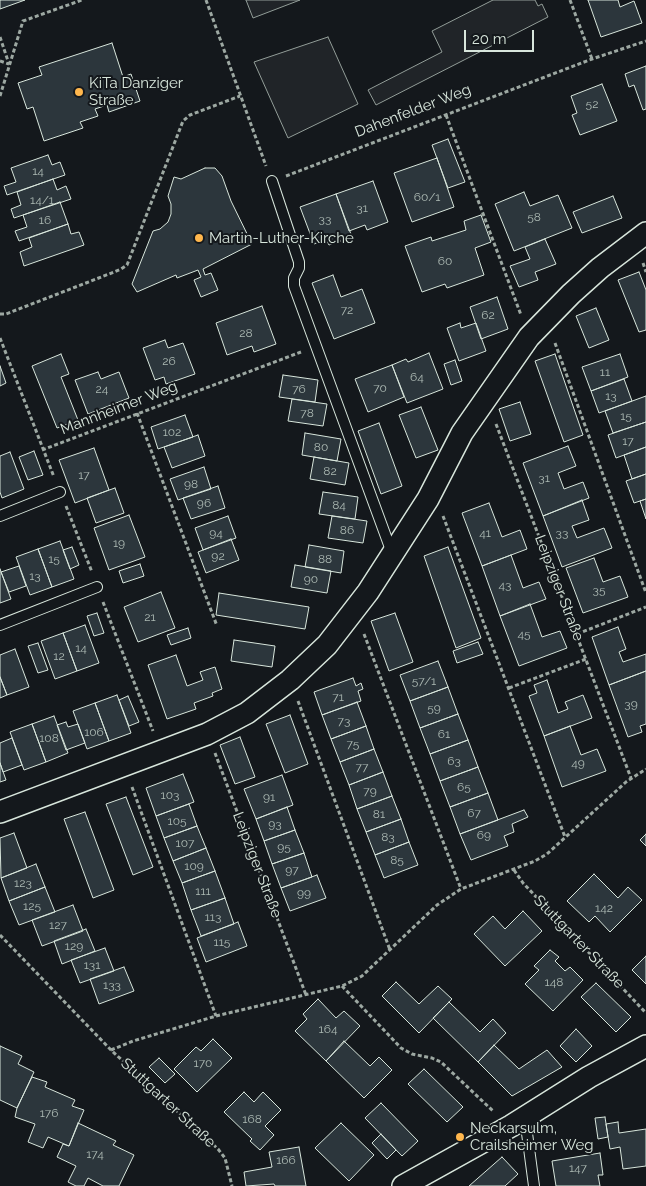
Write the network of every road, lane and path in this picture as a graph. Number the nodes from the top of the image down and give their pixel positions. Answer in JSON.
{"nodes":[{"id":1,"x":82,"y":0,"type":"edge"},
{"id":2,"x":206,"y":0,"type":"edge"},
{"id":3,"x":570,"y":0,"type":"edge"},
{"id":4,"x":70,"y":2,"type":"edge"},
{"id":5,"x":0,"y":37,"type":"edge"},
{"id":6,"x":646,"y":41,"type":"edge"},
{"id":7,"x":592,"y":59,"type":"junction"},
{"id":8,"x":0,"y":62,"type":"edge"},
{"id":9,"x":10,"y":64,"type":"junction"},
{"id":10,"x":0,"y":96,"type":"edge"},
{"id":11,"x":240,"y":96,"type":"junction"},
{"id":12,"x":446,"y":114,"type":"junction"},
{"id":13,"x":272,"y":181,"type":"junction"},
{"id":14,"x":646,"y":233,"type":"edge"},
{"id":15,"x":0,"y":314,"type":"edge"},
{"id":16,"x":546,"y":319,"type":"junction"},
{"id":17,"x":0,"y":338,"type":"edge"},
{"id":18,"x":529,"y":338,"type":"junction"},
{"id":19,"x":316,"y":346,"type":"junction"},
{"id":20,"x":486,"y":398,"type":"junction"},
{"id":21,"x":137,"y":413,"type":"junction"},
{"id":22,"x":60,"y":492,"type":"dead end"},
{"id":23,"x":428,"y":499,"type":"junction"},
{"id":24,"x":0,"y":516,"type":"edge"},
{"id":25,"x":392,"y":554,"type":"junction"},
{"id":26,"x":97,"y":587,"type":"dead end"},
{"id":27,"x":646,"y":593,"type":"edge"},
{"id":28,"x":646,"y":607,"type":"edge"},
{"id":29,"x":354,"y":610,"type":"junction"},
{"id":30,"x":0,"y":625,"type":"edge"},
{"id":31,"x":217,"y":626,"type":"dead end"},
{"id":32,"x":577,"y":634,"type":"junction"},
{"id":33,"x":586,"y":659,"type":"junction"},
{"id":34,"x":290,"y":680,"type":"junction"},
{"id":35,"x":509,"y":688,"type":"junction"},
{"id":36,"x":207,"y":734,"type":"junction"},
{"id":37,"x":124,"y":765,"type":"junction"},
{"id":38,"x":646,"y":769,"type":"edge"},
{"id":39,"x":631,"y":778,"type":"junction"},
{"id":40,"x":0,"y":812,"type":"edge"},
{"id":41,"x":565,"y":838,"type":"junction"},
{"id":42,"x":514,"y":870,"type":"junction"},
{"id":43,"x":461,"y":889,"type":"junction"},
{"id":44,"x":0,"y":935,"type":"edge"},
{"id":45,"x":390,"y":950,"type":"junction"},
{"id":46,"x":342,"y":986,"type":"junction"},
{"id":47,"x":306,"y":995,"type":"junction"},
{"id":48,"x":646,"y":1013,"type":"edge"},
{"id":49,"x":216,"y":1016,"type":"junction"},
{"id":50,"x":646,"y":1046,"type":"edge"},
{"id":51,"x":111,"y":1050,"type":"junction"},
{"id":52,"x":518,"y":1122,"type":"junction"},
{"id":53,"x":232,"y":1186,"type":"edge"},
{"id":54,"x":403,"y":1186,"type":"edge"},
{"id":55,"x":534,"y":1186,"type":"edge"}],
"edges":[{"from":1,"to":4,"type":"path"},
{"from":2,"to":11,"type":"path"},
{"from":3,"to":7,"type":"path"},
{"from":4,"to":9,"type":"path"},
{"from":5,"to":9,"type":"path"},
{"from":6,"to":7,"type":"path","name":"Dahenfelder Weg"},
{"from":7,"to":12,"type":"path","name":"Dahenfelder Weg"},
{"from":8,"to":9,"type":"path"},
{"from":9,"to":10,"type":"path"},
{"from":11,"to":13,"type":"path"},
{"from":11,"to":15,"type":"path"},
{"from":12,"to":13,"type":"path","name":"Dahenfelder Weg"},
{"from":12,"to":18,"type":"path"},
{"from":13,"to":19,"type":"lane"},
{"from":14,"to":16,"type":"street"},
{"from":16,"to":18,"type":"street"},
{"from":16,"to":27,"type":"path"},
{"from":17,"to":21,"type":"path","name":"Mannheimer Weg"},
{"from":18,"to":20,"type":"street"},
{"from":19,"to":21,"type":"path","name":"Mannheimer Weg"},
{"from":19,"to":25,"type":"lane"},
{"from":20,"to":23,"type":"street"},
{"from":20,"to":32,"type":"path","name":"Leipziger Straße"},
{"from":21,"to":31,"type":"path"},
{"from":22,"to":24,"type":"lane"},
{"from":23,"to":25,"type":"street"},
{"from":23,"to":35,"type":"path"},
{"from":25,"to":29,"type":"street"},
{"from":26,"to":30,"type":"lane"},
{"from":28,"to":32,"type":"path"},
{"from":29,"to":34,"type":"street"},
{"from":29,"to":43,"type":"path"},
{"from":32,"to":33,"type":"path","name":"Leipziger Straße"},
{"from":33,"to":35,"type":"path"},
{"from":33,"to":39,"type":"path","name":"Leipziger Straße"},
{"from":34,"to":36,"type":"street"},
{"from":34,"to":45,"type":"path"},
{"from":35,"to":41,"type":"path"},
{"from":36,"to":37,"type":"street"},
{"from":36,"to":47,"type":"path","name":"Leipziger Straße"},
{"from":37,"to":40,"type":"street"},
{"from":37,"to":49,"type":"path"},
{"from":38,"to":39,"type":"path"},
{"from":39,"to":41,"type":"path"},
{"from":41,"to":42,"type":"path"},
{"from":42,"to":43,"type":"path"},
{"from":42,"to":48,"type":"path","name":"Stuttgarter Straße"},
{"from":43,"to":45,"type":"path"},
{"from":44,"to":51,"type":"path"},
{"from":45,"to":46,"type":"path"},
{"from":46,"to":47,"type":"path"},
{"from":46,"to":52,"type":"path"},
{"from":47,"to":49,"type":"path"},
{"from":49,"to":51,"type":"path"},
{"from":50,"to":52,"type":"street"},
{"from":51,"to":53,"type":"path","name":"Stuttgarter Straße"},
{"from":52,"to":54,"type":"street"},
{"from":52,"to":55,"type":"lane"}]}
